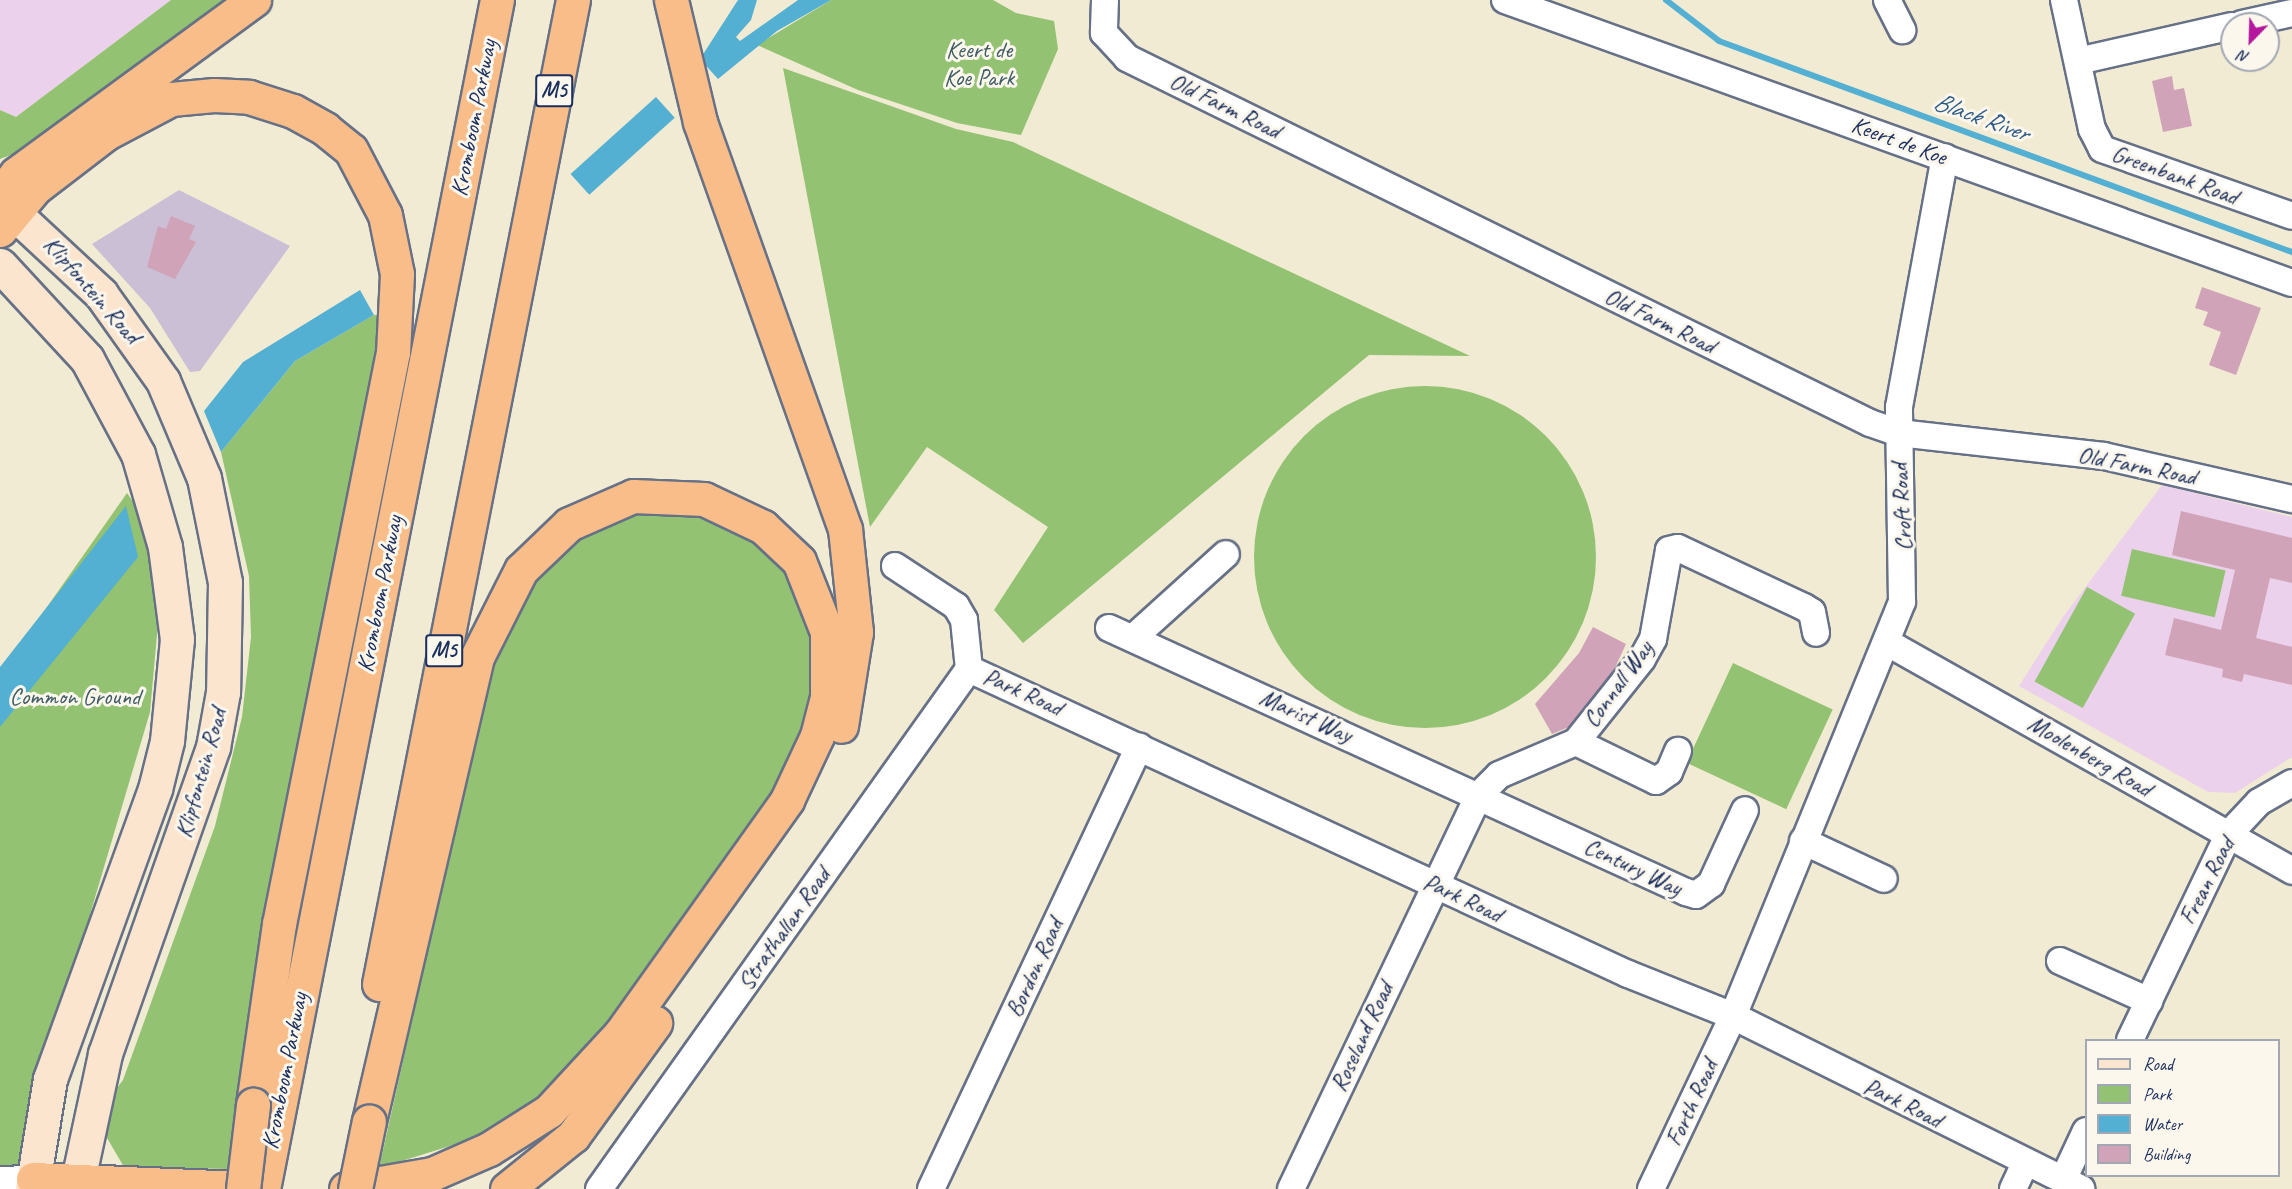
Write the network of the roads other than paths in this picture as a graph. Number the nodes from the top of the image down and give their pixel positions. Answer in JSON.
{"nodes":[{"id":1,"x":254,"y":0,"type":"edge"},
{"id":2,"x":497,"y":0,"type":"edge"},
{"id":3,"x":573,"y":0,"type":"edge"},
{"id":4,"x":671,"y":0,"type":"edge"},
{"id":5,"x":1105,"y":0,"type":"edge"},
{"id":6,"x":1505,"y":0,"type":"edge"},
{"id":7,"x":1887,"y":0,"type":"edge"},
{"id":8,"x":2064,"y":0,"type":"edge"},
{"id":9,"x":2220,"y":29,"type":"edge"},
{"id":10,"x":1902,"y":30,"type":"dead end"},
{"id":11,"x":2078,"y":61,"type":"junction"},
{"id":12,"x":1945,"y":157,"type":"junction"},
{"id":13,"x":4,"y":209,"type":"edge"},
{"id":14,"x":2292,"y":216,"type":"edge"},
{"id":15,"x":0,"y":265,"type":"edge"},
{"id":16,"x":2292,"y":283,"type":"edge"},
{"id":17,"x":1899,"y":433,"type":"junction"},
{"id":18,"x":2292,"y":499,"type":"edge"},
{"id":19,"x":1226,"y":554,"type":"dead end"},
{"id":20,"x":895,"y":566,"type":"dead end"},
{"id":21,"x":1109,"y":628,"type":"dead end"},
{"id":22,"x":1816,"y":633,"type":"dead end"},
{"id":23,"x":1133,"y":638,"type":"junction"},
{"id":24,"x":1888,"y":643,"type":"junction"},
{"id":25,"x":969,"y":669,"type":"junction"},
{"id":26,"x":1576,"y":742,"type":"junction"},
{"id":27,"x":1139,"y":746,"type":"junction"},
{"id":28,"x":1678,"y":751,"type":"dead end"},
{"id":29,"x":2292,"y":783,"type":"edge"},
{"id":30,"x":1479,"y":795,"type":"junction"},
{"id":31,"x":1745,"y":810,"type":"dead end"},
{"id":32,"x":2228,"y":835,"type":"junction"},
{"id":33,"x":1803,"y":841,"type":"junction"},
{"id":34,"x":2292,"y":871,"type":"edge"},
{"id":35,"x":1884,"y":879,"type":"dead end"},
{"id":36,"x":1434,"y":885,"type":"junction"},
{"id":37,"x":2060,"y":961,"type":"dead end"},
{"id":38,"x":2149,"y":1001,"type":"junction"},
{"id":39,"x":1733,"y":1016,"type":"junction"},
{"id":40,"x":2131,"y":1039,"type":"edge"},
{"id":41,"x":264,"y":1107,"type":"junction"},
{"id":42,"x":361,"y":1120,"type":"junction"},
{"id":43,"x":2085,"y":1135,"type":"edge"},
{"id":44,"x":2025,"y":1163,"type":"junction"},
{"id":45,"x":0,"y":1180,"type":"edge"},
{"id":46,"x":32,"y":1184,"type":"edge"},
{"id":47,"x":77,"y":1185,"type":"edge"},
{"id":48,"x":2072,"y":1185,"type":"edge"},
{"id":49,"x":243,"y":1189,"type":"edge"},
{"id":50,"x":262,"y":1189,"type":"edge"},
{"id":51,"x":339,"y":1189,"type":"edge"},
{"id":52,"x":345,"y":1189,"type":"edge"},
{"id":53,"x":355,"y":1189,"type":"edge"},
{"id":54,"x":507,"y":1189,"type":"edge"},
{"id":55,"x":599,"y":1189,"type":"edge"},
{"id":56,"x":931,"y":1189,"type":"edge"},
{"id":57,"x":1291,"y":1189,"type":"edge"},
{"id":58,"x":1651,"y":1189,"type":"edge"},
{"id":59,"x":2013,"y":1189,"type":"edge"}],
"edges":[{"from":1,"to":13,"type":"highway"},
{"from":2,"to":41,"type":"highway","name":"Kromboom Parkway"},
{"from":3,"to":42,"type":"highway","number":"M5"},
{"from":4,"to":54,"type":"highway"},
{"from":5,"to":17,"type":"street","name":"Old Farm Road"},
{"from":6,"to":12,"type":"street","name":"Keert de Koe"},
{"from":7,"to":10,"type":"street"},
{"from":8,"to":11,"type":"street","name":"Greenbank Road"},
{"from":9,"to":11,"type":"street"},
{"from":11,"to":14,"type":"street","name":"Greenbank Road"},
{"from":12,"to":16,"type":"street","name":"Keert de Koe"},
{"from":12,"to":17,"type":"street","name":"Croft Road"},
{"from":13,"to":41,"type":"highway"},
{"from":13,"to":47,"type":"main road","name":"Klipfontein Road"},
{"from":15,"to":46,"type":"main road","name":"Klipfontein Road"},
{"from":17,"to":18,"type":"street","name":"Old Farm Road"},
{"from":17,"to":24,"type":"street","name":"Croft Road"},
{"from":19,"to":23,"type":"street"},
{"from":20,"to":25,"type":"street","name":"Park Road"},
{"from":21,"to":23,"type":"street","name":"Marist Way"},
{"from":22,"to":26,"type":"street","name":"Connall Way"},
{"from":23,"to":30,"type":"street","name":"Marist Way"},
{"from":24,"to":32,"type":"street","name":"Moolenberg Road"},
{"from":24,"to":33,"type":"street","name":"Croft Road"},
{"from":25,"to":27,"type":"street","name":"Park Road"},
{"from":25,"to":55,"type":"street","name":"Strathallan Road"},
{"from":26,"to":28,"type":"street"},
{"from":26,"to":30,"type":"street","name":"Connall Way"},
{"from":27,"to":36,"type":"street","name":"Park Road"},
{"from":27,"to":56,"type":"street","name":"Bordon Road"},
{"from":29,"to":32,"type":"street","name":"Frean Road"},
{"from":30,"to":31,"type":"street","name":"Century Way"},
{"from":30,"to":36,"type":"street","name":"Roseland Road"},
{"from":32,"to":34,"type":"street","name":"Moolenberg Road"},
{"from":32,"to":38,"type":"street","name":"Frean Road"},
{"from":33,"to":35,"type":"street"},
{"from":33,"to":39,"type":"street","name":"Croft Road"},
{"from":36,"to":39,"type":"street","name":"Park Road"},
{"from":36,"to":57,"type":"street","name":"Roseland Road"},
{"from":37,"to":38,"type":"street"},
{"from":38,"to":40,"type":"street","name":"Frean Road"},
{"from":39,"to":44,"type":"street","name":"Park Road"},
{"from":39,"to":58,"type":"street","name":"Forth Road"},
{"from":41,"to":49,"type":"highway","bridge":true},
{"from":41,"to":50,"type":"highway","name":"Kromboom Parkway"},
{"from":42,"to":51,"type":"highway","number":"M5"},
{"from":42,"to":52,"type":"highway"},
{"from":42,"to":53,"type":"highway","bridge":true},
{"from":43,"to":48,"type":"street"},
{"from":44,"to":48,"type":"street","name":"Park Road"},
{"from":44,"to":59,"type":"street"},
{"from":45,"to":46,"type":"street"},
{"from":46,"to":47,"type":"highway"},
{"from":47,"to":50,"type":"highway"}]}
